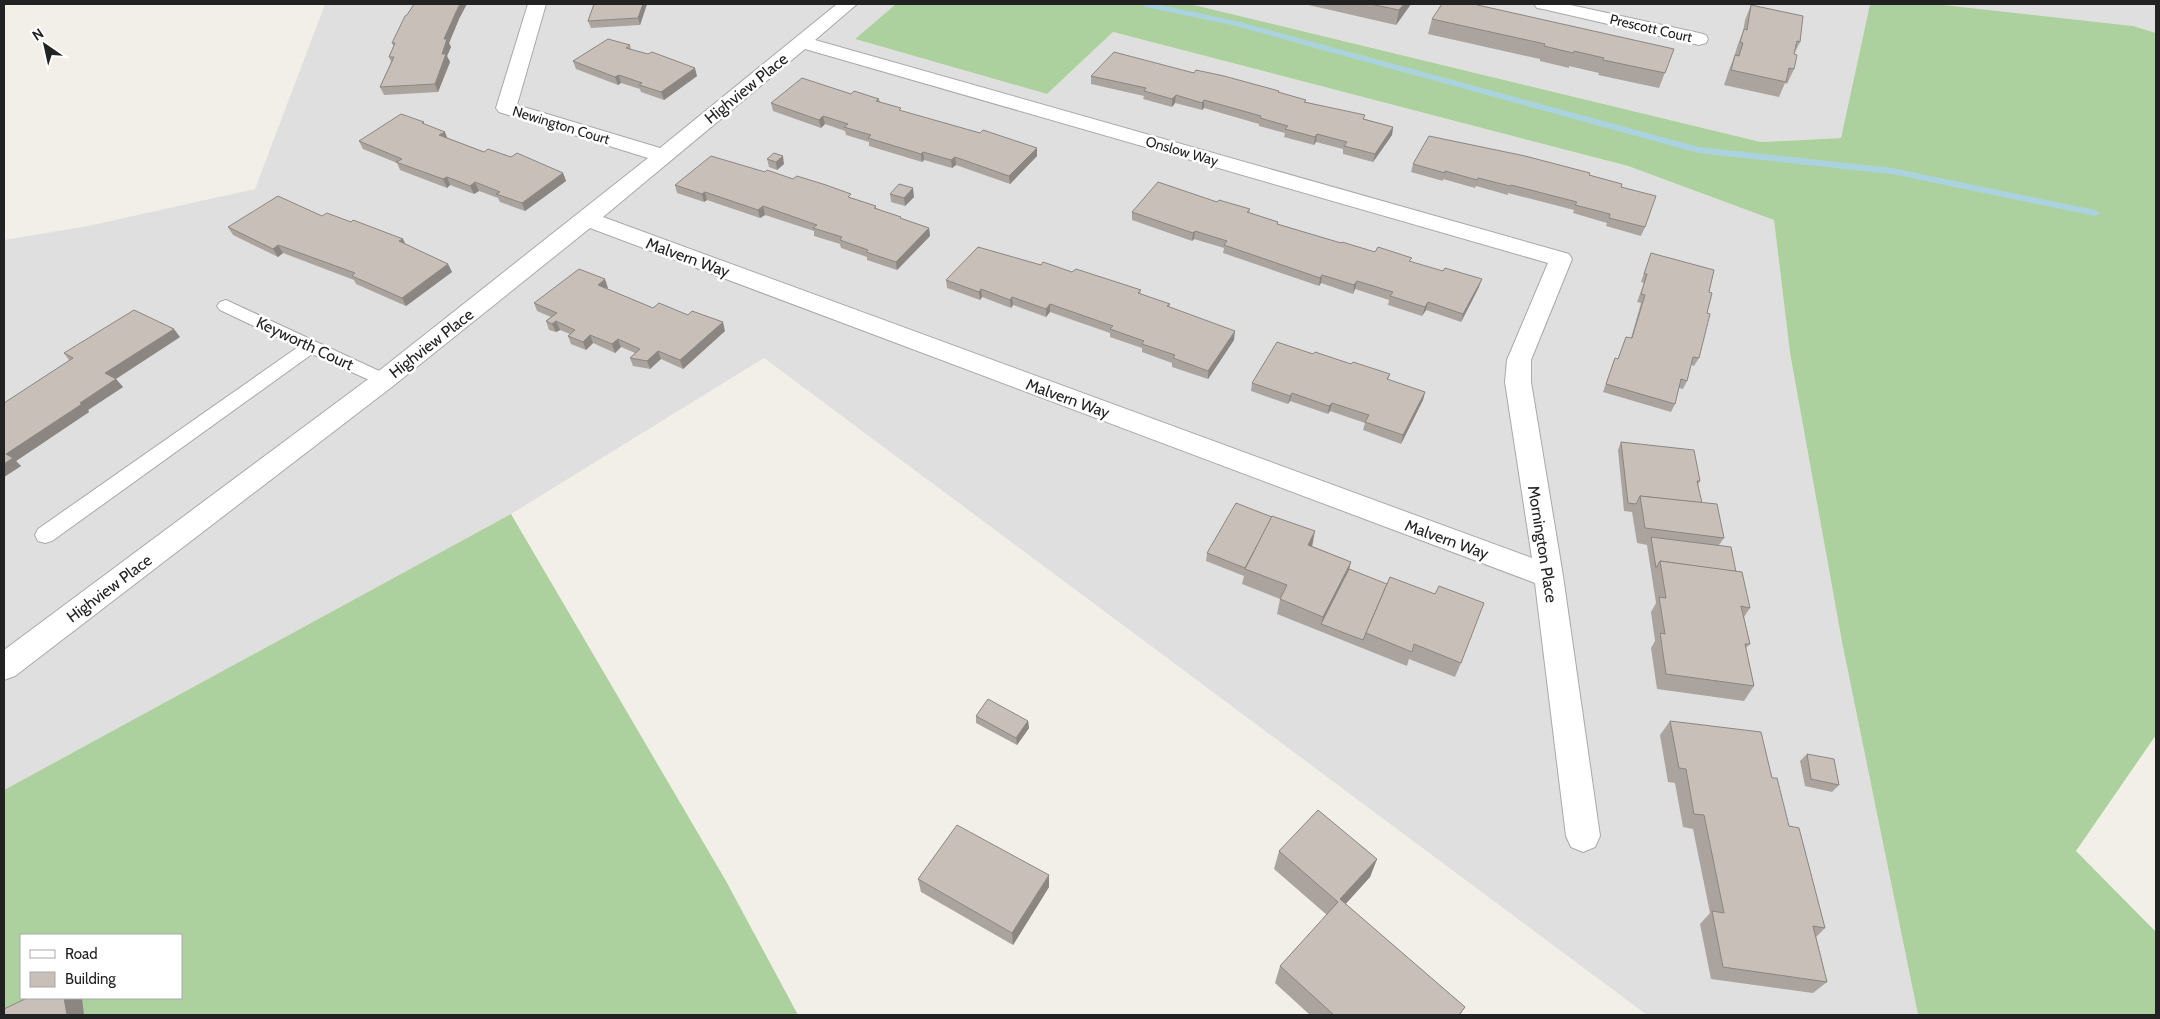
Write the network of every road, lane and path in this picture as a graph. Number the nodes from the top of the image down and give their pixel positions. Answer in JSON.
{"nodes":[{"id":1,"x":537,"y":4,"type":"edge"},
{"id":2,"x":848,"y":4,"type":"edge"},
{"id":3,"x":1543,"y":4,"type":"edge"},
{"id":4,"x":1700,"y":38,"type":"dead end"},
{"id":5,"x":802,"y":42,"type":"junction"},
{"id":6,"x":664,"y":156,"type":"junction"},
{"id":7,"x":587,"y":219,"type":"junction"},
{"id":8,"x":1561,"y":259,"type":"joint"},
{"id":9,"x":226,"y":306,"type":"dead end"},
{"id":10,"x":311,"y":346,"type":"junction"},
{"id":11,"x":384,"y":380,"type":"junction"},
{"id":12,"x":45,"y":535,"type":"dead end"},
{"id":13,"x":1549,"y":576,"type":"junction"},
{"id":14,"x":4,"y":668,"type":"edge"},
{"id":15,"x":1583,"y":836,"type":"dead end"}],
"edges":[{"from":1,"to":6,"type":"street","name":"Newington Court"},
{"from":2,"to":5,"type":"street","name":"Highview Place"},
{"from":3,"to":4,"type":"street","name":"Prescott Court"},
{"from":5,"to":6,"type":"street","name":"Highview Place"},
{"from":5,"to":8,"type":"street","name":"Onslow Way"},
{"from":6,"to":7,"type":"street","name":"Highview Place"},
{"from":7,"to":11,"type":"street","name":"Highview Place"},
{"from":7,"to":13,"type":"street","name":"Malvern Way"},
{"from":8,"to":13,"type":"street","name":"Mornington Place"},
{"from":9,"to":10,"type":"lane","name":"Keyworth Court"},
{"from":10,"to":11,"type":"lane","name":"Keyworth Court"},
{"from":10,"to":12,"type":"lane"},
{"from":11,"to":14,"type":"street","name":"Highview Place"},
{"from":13,"to":15,"type":"street","name":"Mornington Place"}]}
